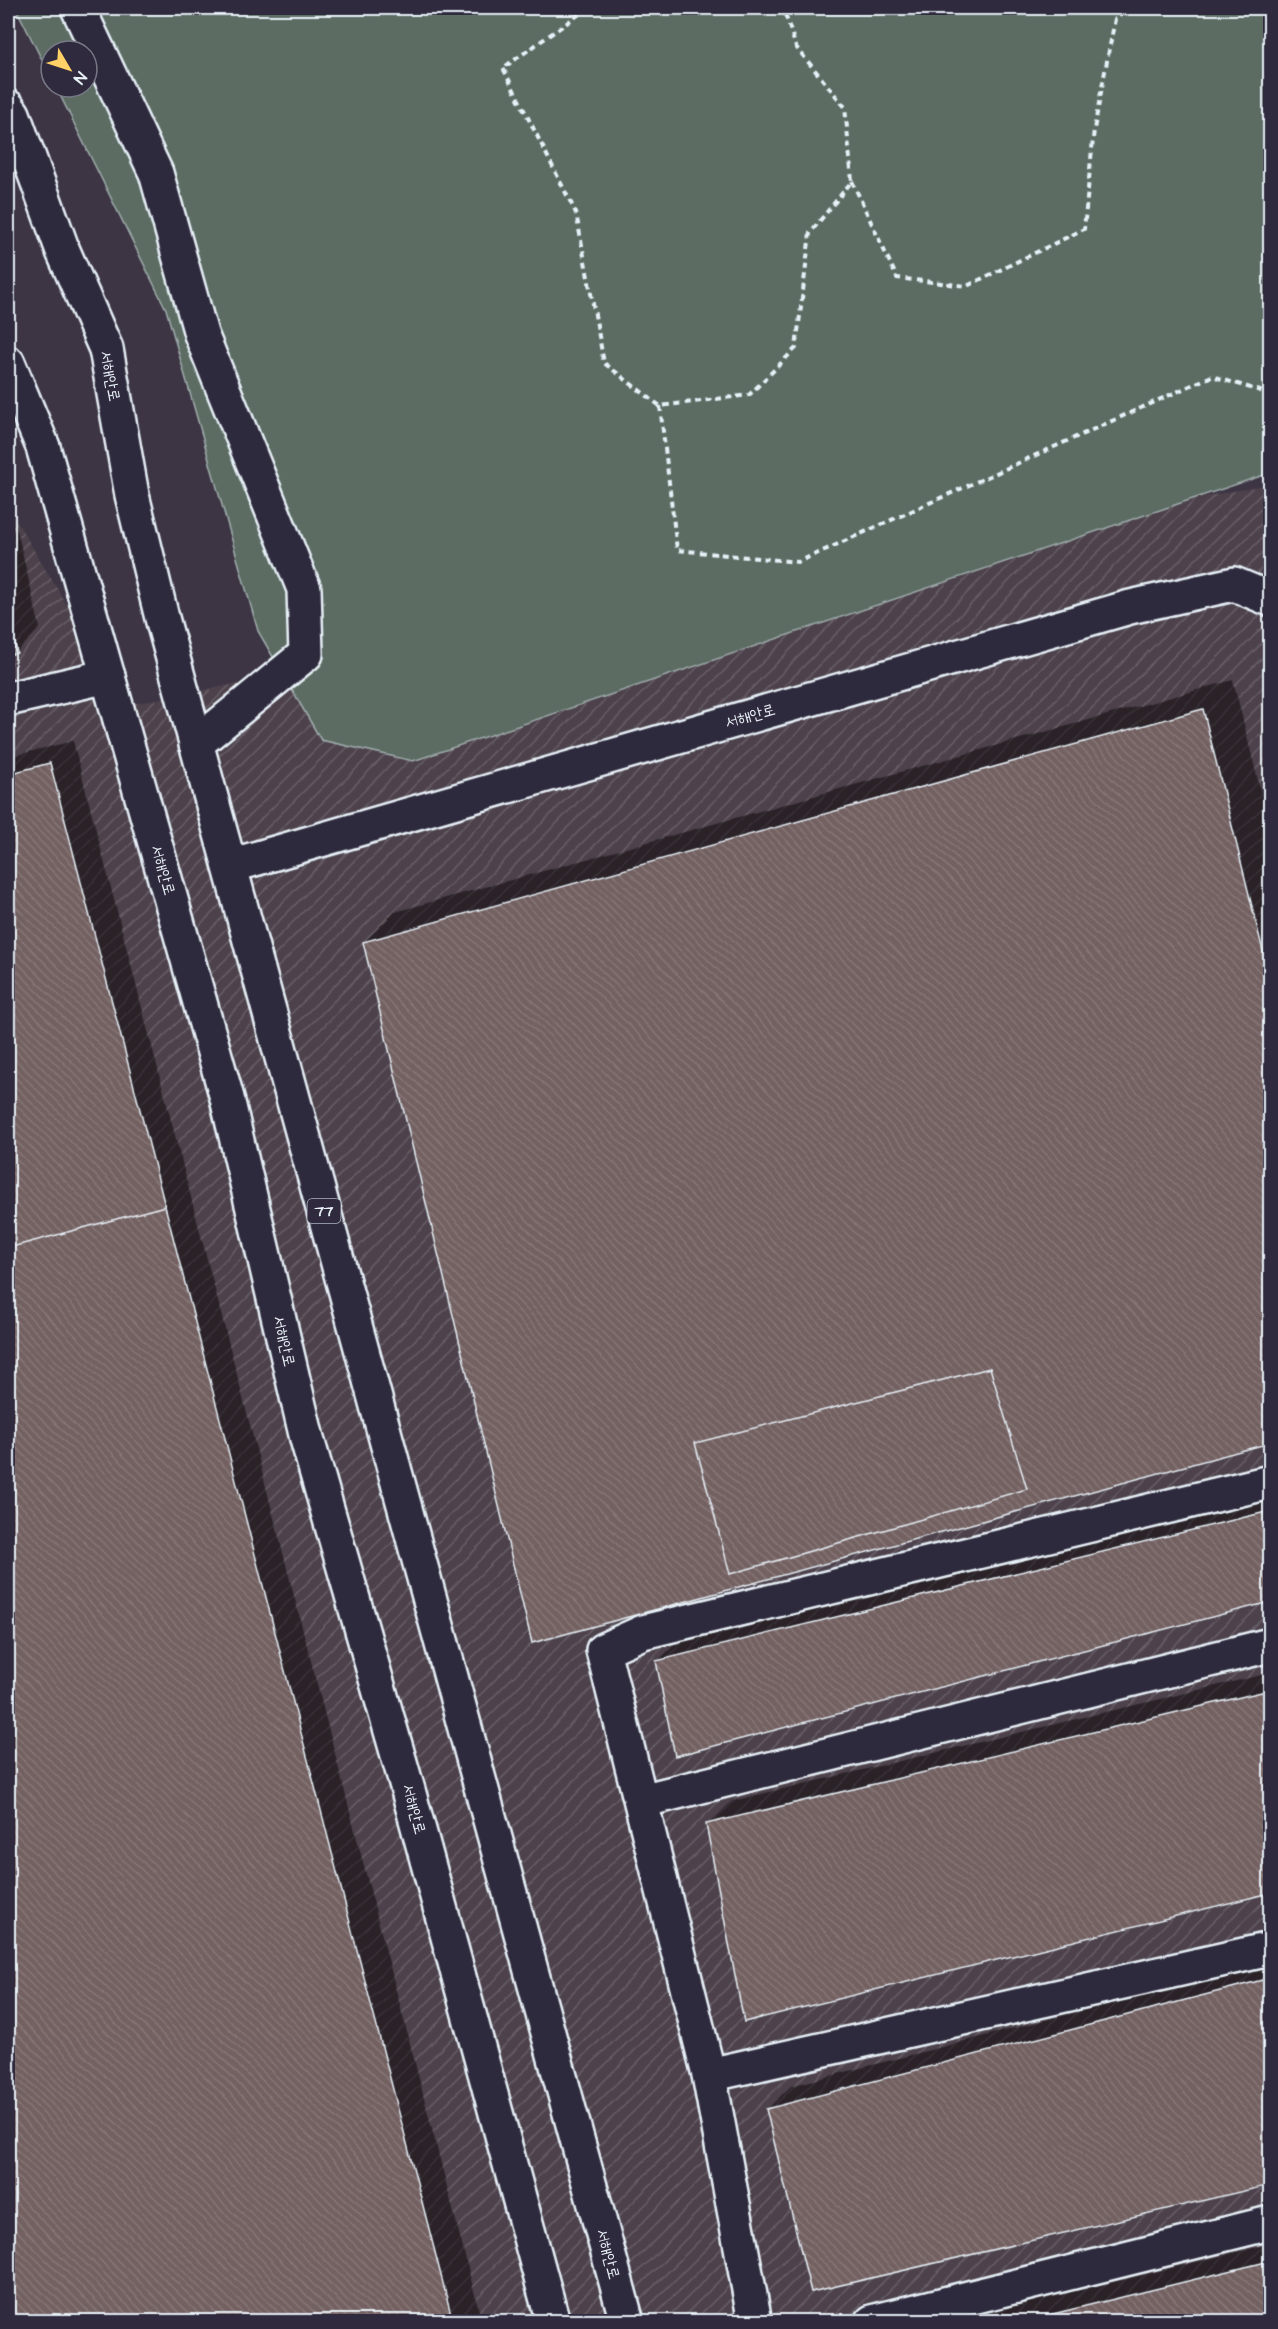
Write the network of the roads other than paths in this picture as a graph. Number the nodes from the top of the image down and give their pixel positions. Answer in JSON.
{"nodes":[{"id":1,"x":78,"y":8,"type":"edge"},
{"id":2,"x":8,"y":106,"type":"edge"},
{"id":3,"x":8,"y":363,"type":"edge"},
{"id":4,"x":1270,"y":599,"type":"edge"},
{"id":5,"x":108,"y":676,"type":"junction"},
{"id":6,"x":8,"y":699,"type":"edge"},
{"id":7,"x":196,"y":744,"type":"junction"},
{"id":8,"x":230,"y":866,"type":"junction"},
{"id":9,"x":1270,"y":1482,"type":"edge"},
{"id":10,"x":1270,"y":1645,"type":"edge"},
{"id":11,"x":641,"y":1801,"type":"junction"},
{"id":12,"x":1270,"y":1949,"type":"edge"},
{"id":13,"x":709,"y":2075,"type":"junction"},
{"id":14,"x":1270,"y":2223,"type":"edge"},
{"id":15,"x":553,"y":2322,"type":"edge"},
{"id":16,"x":627,"y":2322,"type":"edge"},
{"id":17,"x":755,"y":2322,"type":"edge"},
{"id":18,"x":872,"y":2322,"type":"edge"}],
"edges":[{"from":1,"to":7,"type":"main road"},
{"from":2,"to":7,"type":"main road","name":"서해안로","number":"77"},
{"from":3,"to":5,"type":"main road","name":"서해안로"},
{"from":4,"to":8,"type":"main road","name":"서해안로"},
{"from":5,"to":6,"type":"main road"},
{"from":5,"to":15,"type":"main road","name":"서해안로"},
{"from":7,"to":8,"type":"main road","name":"서해안로","number":"77"},
{"from":8,"to":16,"type":"main road","name":"서해안로","number":"77"},
{"from":9,"to":11,"type":"main road"},
{"from":10,"to":11,"type":"main road"},
{"from":11,"to":13,"type":"main road"},
{"from":12,"to":13,"type":"main road"},
{"from":13,"to":17,"type":"main road"},
{"from":14,"to":18,"type":"main road"}]}
